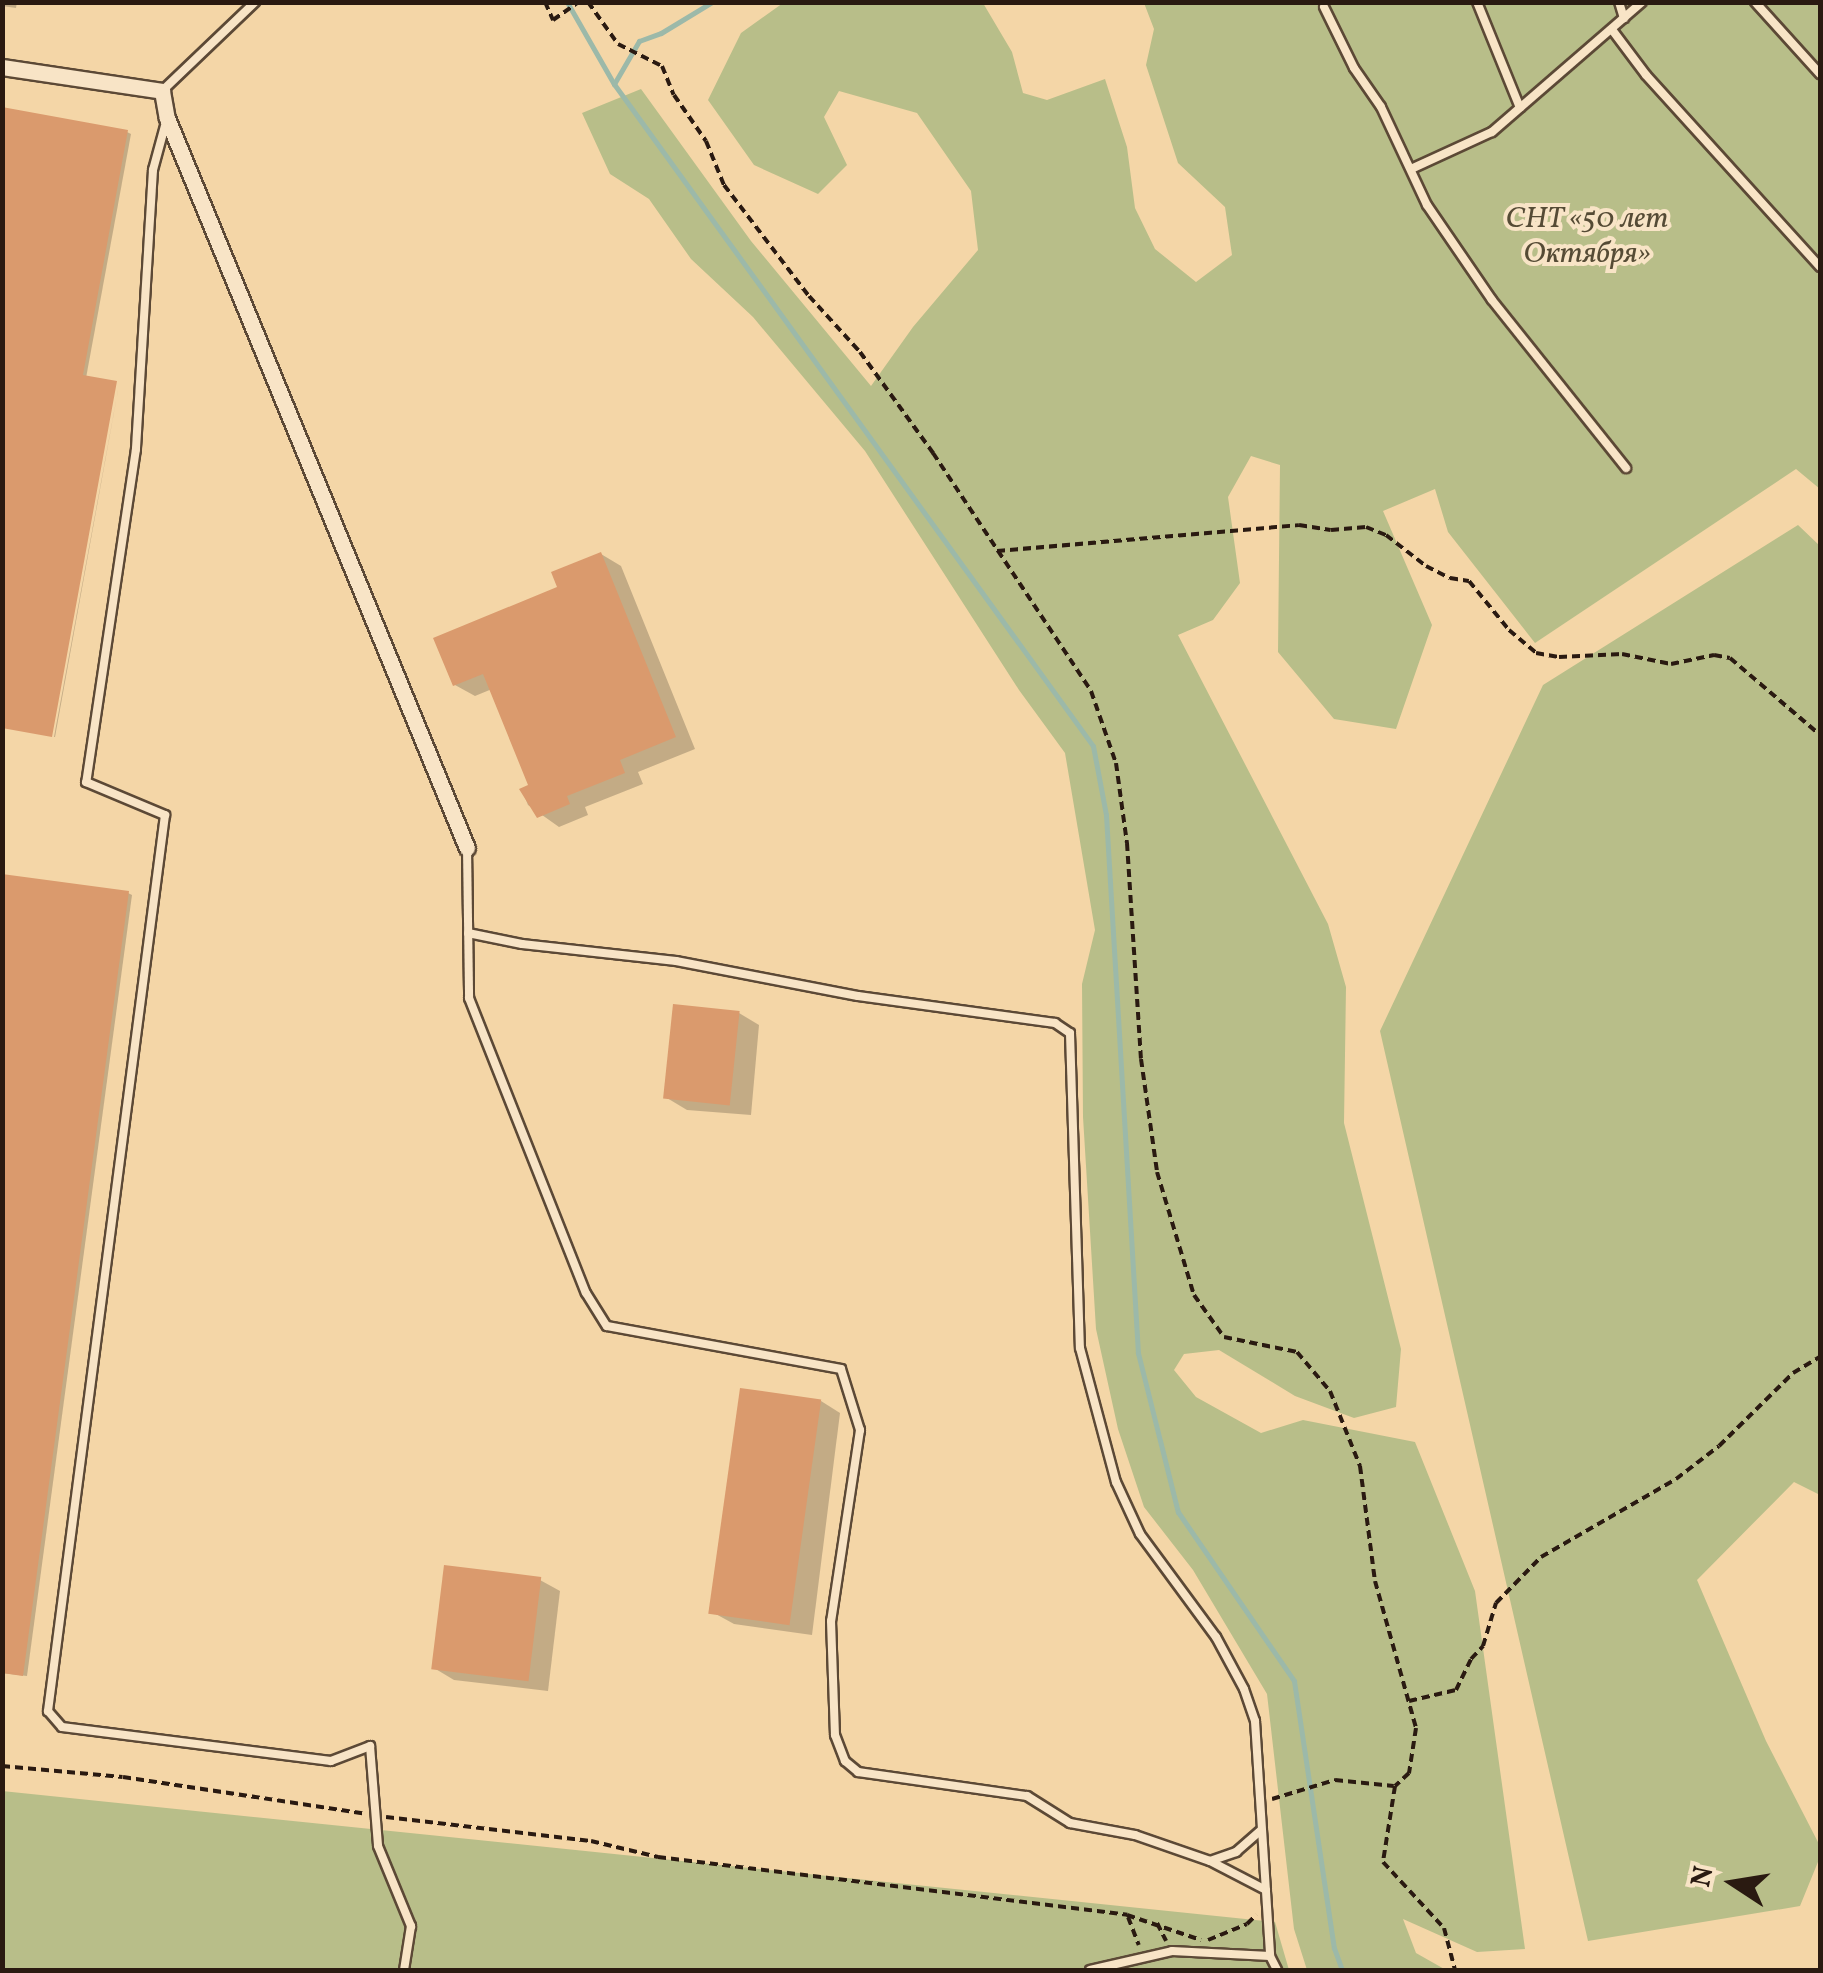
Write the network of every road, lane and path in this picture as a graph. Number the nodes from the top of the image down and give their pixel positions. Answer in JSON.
{"nodes":[{"id":1,"x":255,"y":2,"type":"edge"},
{"id":2,"x":545,"y":2,"type":"edge"},
{"id":3,"x":588,"y":2,"type":"edge"},
{"id":4,"x":1477,"y":2,"type":"edge"},
{"id":5,"x":1619,"y":2,"type":"edge"},
{"id":6,"x":1642,"y":2,"type":"edge"},
{"id":7,"x":1756,"y":2,"type":"edge"},
{"id":8,"x":576,"y":4,"type":"edge"},
{"id":9,"x":1324,"y":7,"type":"dead end"},
{"id":10,"x":1624,"y":18,"type":"junction"},
{"id":11,"x":1613,"y":31,"type":"junction"},
{"id":12,"x":2,"y":67,"type":"edge"},
{"id":13,"x":1820,"y":74,"type":"edge"},
{"id":14,"x":162,"y":91,"type":"junction"},
{"id":15,"x":1520,"y":108,"type":"junction"},
{"id":16,"x":167,"y":118,"type":"junction"},
{"id":17,"x":1410,"y":169,"type":"junction"},
{"id":18,"x":1820,"y":267,"type":"edge"},
{"id":19,"x":1626,"y":468,"type":"dead end"},
{"id":20,"x":995,"y":551,"type":"junction"},
{"id":21,"x":1820,"y":735,"type":"edge"},
{"id":22,"x":467,"y":848,"type":"joint"},
{"id":23,"x":468,"y":933,"type":"junction"},
{"id":24,"x":1820,"y":1357,"type":"edge"},
{"id":25,"x":1408,"y":1701,"type":"junction"},
{"id":26,"x":2,"y":1766,"type":"edge"},
{"id":27,"x":1395,"y":1786,"type":"junction"},
{"id":28,"x":1282,"y":1794,"type":"dead end"},
{"id":29,"x":374,"y":1815,"type":"junction"},
{"id":30,"x":1261,"y":1830,"type":"junction"},
{"id":31,"x":1210,"y":1861,"type":"junction"},
{"id":32,"x":1266,"y":1890,"type":"junction"},
{"id":33,"x":1268,"y":1904,"type":"junction"},
{"id":34,"x":1127,"y":1915,"type":"junction"},
{"id":35,"x":1203,"y":1941,"type":"junction"},
{"id":36,"x":1210,"y":1950,"type":"junction"},
{"id":37,"x":1141,"y":1955,"type":"junction"},
{"id":38,"x":1270,"y":1956,"type":"junction"},
{"id":39,"x":404,"y":1970,"type":"edge"},
{"id":40,"x":1090,"y":1970,"type":"edge"},
{"id":41,"x":1277,"y":1970,"type":"edge"},
{"id":42,"x":1454,"y":1970,"type":"edge"}],
"edges":[{"from":1,"to":14,"type":"lane"},
{"from":2,"to":8,"type":"path"},
{"from":3,"to":20,"type":"path"},
{"from":4,"to":15,"type":"lane"},
{"from":5,"to":10,"type":"lane"},
{"from":6,"to":10,"type":"lane"},
{"from":7,"to":13,"type":"lane"},
{"from":9,"to":17,"type":"lane"},
{"from":10,"to":11,"type":"lane"},
{"from":11,"to":15,"type":"lane"},
{"from":11,"to":18,"type":"lane"},
{"from":12,"to":14,"type":"street"},
{"from":14,"to":16,"type":"street"},
{"from":15,"to":17,"type":"lane"},
{"from":16,"to":22,"type":"street"},
{"from":16,"to":29,"type":"lane"},
{"from":17,"to":19,"type":"lane"},
{"from":20,"to":21,"type":"path"},
{"from":20,"to":25,"type":"path"},
{"from":22,"to":23,"type":"lane"},
{"from":23,"to":30,"type":"lane"},
{"from":23,"to":31,"type":"lane"},
{"from":24,"to":25,"type":"path"},
{"from":25,"to":27,"type":"path"},
{"from":26,"to":29,"type":"path"},
{"from":27,"to":28,"type":"path"},
{"from":27,"to":42,"type":"path"},
{"from":29,"to":34,"type":"path"},
{"from":29,"to":39,"type":"lane"},
{"from":30,"to":31,"type":"lane"},
{"from":30,"to":32,"type":"lane"},
{"from":31,"to":32,"type":"lane"},
{"from":32,"to":33,"type":"lane"},
{"from":33,"to":35,"type":"path"},
{"from":33,"to":38,"type":"lane"},
{"from":34,"to":35,"type":"path"},
{"from":34,"to":37,"type":"path"},
{"from":35,"to":36,"type":"path"},
{"from":36,"to":37,"type":"lane"},
{"from":36,"to":38,"type":"lane"},
{"from":37,"to":40,"type":"lane"},
{"from":38,"to":41,"type":"lane"}]}
